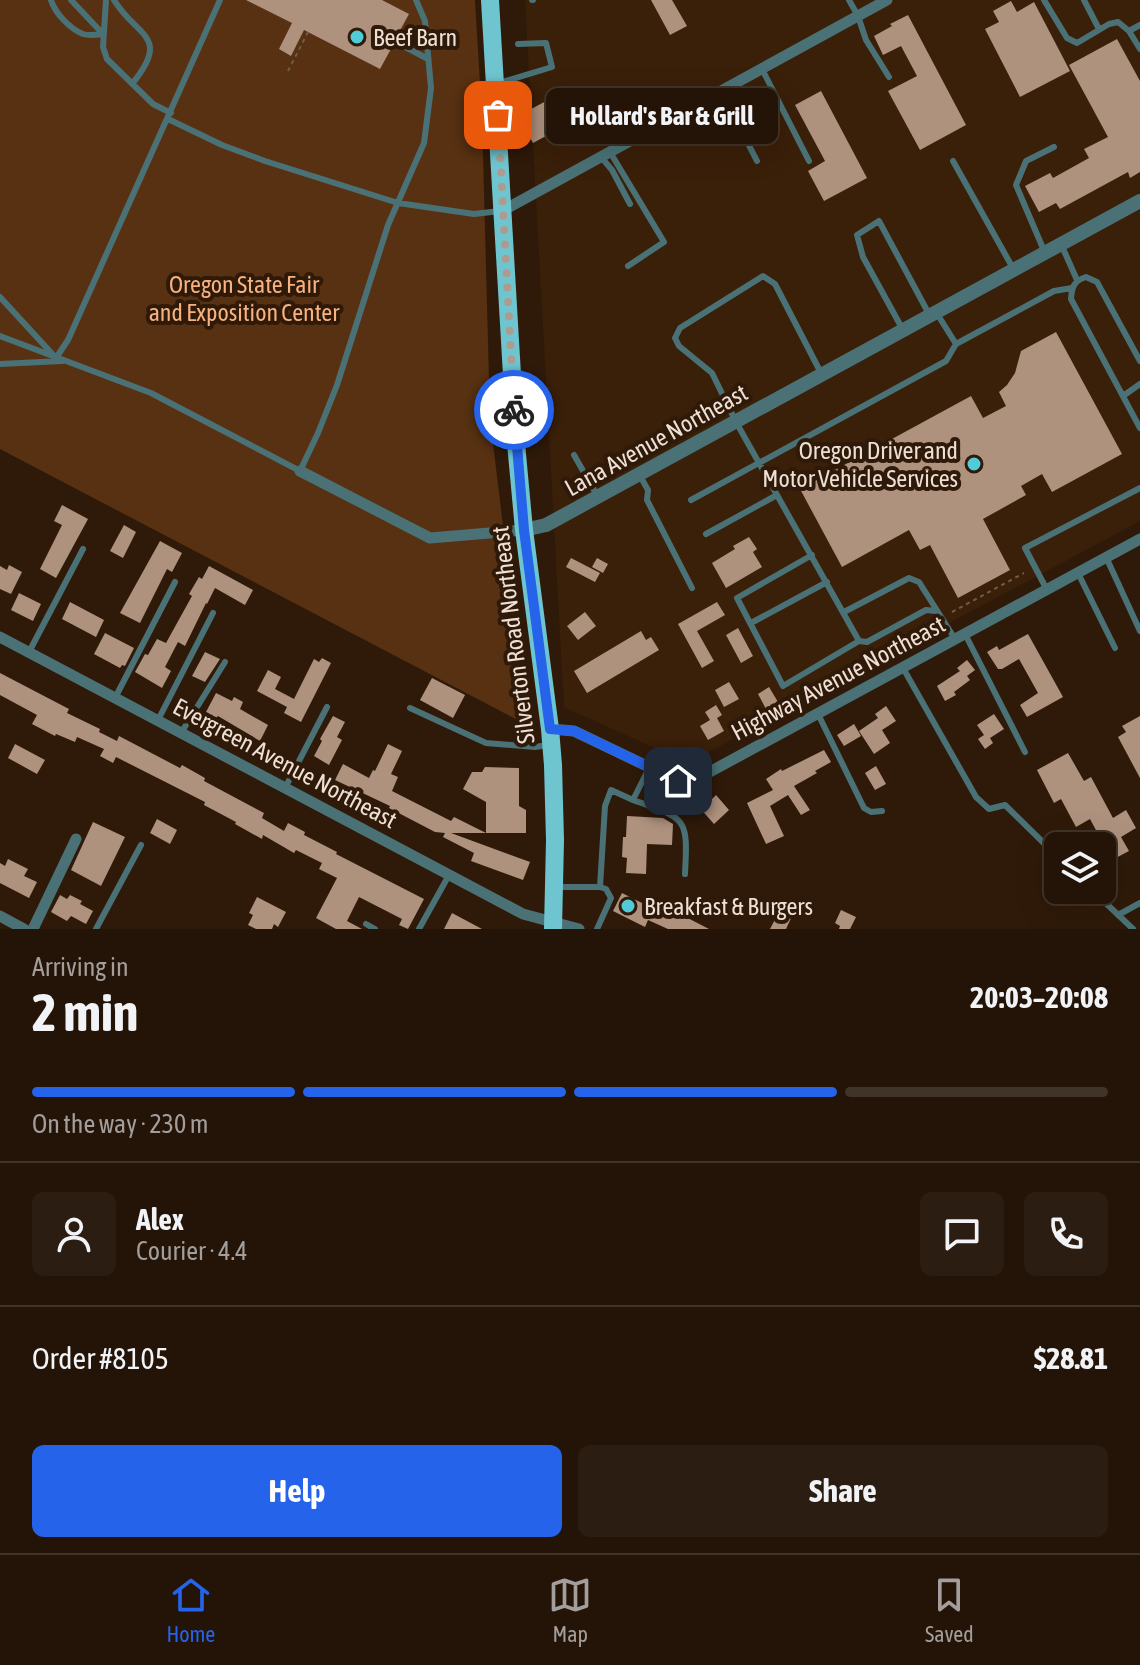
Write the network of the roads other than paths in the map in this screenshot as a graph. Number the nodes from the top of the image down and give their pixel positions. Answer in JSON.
{"nodes":[{"id":1,"x":51,"y":0,"type":"edge"},
{"id":2,"x":71,"y":0,"type":"edge"},
{"id":3,"x":106,"y":0,"type":"edge"},
{"id":4,"x":114,"y":0,"type":"edge"},
{"id":5,"x":220,"y":0,"type":"edge"},
{"id":6,"x":416,"y":0,"type":"edge"},
{"id":7,"x":490,"y":0,"type":"edge"},
{"id":8,"x":849,"y":0,"type":"edge"},
{"id":9,"x":887,"y":0,"type":"edge"},
{"id":10,"x":1044,"y":0,"type":"edge"},
{"id":11,"x":1084,"y":0,"type":"edge"},
{"id":12,"x":858,"y":16,"type":"junction"},
{"id":13,"x":1140,"y":25,"type":"edge"},
{"id":14,"x":1099,"y":29,"type":"junction"},
{"id":15,"x":1129,"y":31,"type":"junction"},
{"id":16,"x":103,"y":34,"type":"junction"},
{"id":17,"x":394,"y":41,"type":"dead end"},
{"id":18,"x":518,"y":44,"type":"dead end"},
{"id":19,"x":1140,"y":49,"type":"edge"},
{"id":20,"x":428,"y":59,"type":"junction"},
{"id":21,"x":762,"y":69,"type":"junction"},
{"id":22,"x":889,"y":77,"type":"dead end"},
{"id":23,"x":132,"y":84,"type":"junction"},
{"id":24,"x":496,"y":84,"type":"junction"},
{"id":25,"x":721,"y":91,"type":"junction"},
{"id":26,"x":169,"y":116,"type":"junction"},
{"id":27,"x":1054,"y":147,"type":"dead end"},
{"id":28,"x":606,"y":154,"type":"junction"},
{"id":29,"x":757,"y":161,"type":"dead end"},
{"id":30,"x":809,"y":161,"type":"dead end"},
{"id":31,"x":953,"y":161,"type":"dead end"},
{"id":32,"x":1140,"y":201,"type":"edge"},
{"id":33,"x":398,"y":203,"type":"junction"},
{"id":34,"x":630,"y":204,"type":"dead end"},
{"id":35,"x":504,"y":210,"type":"junction"},
{"id":36,"x":1061,"y":244,"type":"junction"},
{"id":37,"x":1045,"y":253,"type":"junction"},
{"id":38,"x":628,"y":266,"type":"dead end"},
{"id":39,"x":1014,"y":270,"type":"junction"},
{"id":40,"x":1077,"y":280,"type":"junction"},
{"id":41,"x":1072,"y":288,"type":"junction"},
{"id":42,"x":0,"y":297,"type":"edge"},
{"id":43,"x":933,"y":314,"type":"junction"},
{"id":44,"x":903,"y":330,"type":"junction"},
{"id":45,"x":0,"y":336,"type":"edge"},
{"id":46,"x":956,"y":344,"type":"junction"},
{"id":47,"x":56,"y":358,"type":"junction"},
{"id":48,"x":66,"y":361,"type":"junction"},
{"id":49,"x":1140,"y":361,"type":"edge"},
{"id":50,"x":0,"y":364,"type":"edge"},
{"id":51,"x":822,"y":375,"type":"junction"},
{"id":52,"x":1140,"y":384,"type":"edge"},
{"id":53,"x":1123,"y":396,"type":"junction"},
{"id":54,"x":736,"y":422,"type":"junction"},
{"id":55,"x":1140,"y":428,"type":"edge"},
{"id":56,"x":574,"y":455,"type":"dead end"},
{"id":57,"x":759,"y":462,"type":"junction"},
{"id":58,"x":300,"y":471,"type":"junction"},
{"id":59,"x":639,"y":474,"type":"junction"},
{"id":60,"x":1140,"y":488,"type":"edge"},
{"id":61,"x":777,"y":495,"type":"junction"},
{"id":62,"x":598,"y":497,"type":"junction"},
{"id":63,"x":691,"y":500,"type":"dead end"},
{"id":64,"x":524,"y":530,"type":"junction"},
{"id":65,"x":706,"y":534,"type":"dead end"},
{"id":66,"x":1140,"y":539,"type":"edge"},
{"id":67,"x":83,"y":549,"type":"dead end"},
{"id":68,"x":812,"y":555,"type":"junction"},
{"id":69,"x":1106,"y":557,"type":"junction"},
{"id":70,"x":1078,"y":573,"type":"junction"},
{"id":71,"x":175,"y":582,"type":"dead end"},
{"id":72,"x":827,"y":582,"type":"junction"},
{"id":73,"x":692,"y":588,"type":"dead end"},
{"id":74,"x":1047,"y":590,"type":"junction"},
{"id":75,"x":936,"y":611,"type":"junction"},
{"id":76,"x":844,"y":612,"type":"junction"},
{"id":77,"x":213,"y":613,"type":"dead end"},
{"id":78,"x":751,"y":623,"type":"junction"},
{"id":79,"x":1140,"y":631,"type":"edge"},
{"id":80,"x":0,"y":637,"type":"edge"},
{"id":81,"x":960,"y":637,"type":"junction"},
{"id":82,"x":859,"y":641,"type":"junction"},
{"id":83,"x":1115,"y":648,"type":"dead end"},
{"id":84,"x":29,"y":652,"type":"junction"},
{"id":85,"x":225,"y":662,"type":"dead end"},
{"id":86,"x":903,"y":668,"type":"junction"},
{"id":87,"x":115,"y":698,"type":"junction"},
{"id":88,"x":327,"y":707,"type":"dead end"},
{"id":89,"x":410,"y":708,"type":"dead end"},
{"id":90,"x":818,"y":714,"type":"junction"},
{"id":91,"x":158,"y":720,"type":"junction"},
{"id":92,"x":181,"y":733,"type":"junction"},
{"id":93,"x":550,"y":737,"type":"junction"},
{"id":94,"x":1025,"y":752,"type":"dead end"},
{"id":95,"x":649,"y":768,"type":"junction"},
{"id":96,"x":285,"y":788,"type":"junction"},
{"id":97,"x":633,"y":800,"type":"junction"},
{"id":98,"x":882,"y":811,"type":"dead end"},
{"id":99,"x":76,"y":839,"type":"dead end"},
{"id":100,"x":1044,"y":843,"type":"edge"},
{"id":101,"x":141,"y":845,"type":"dead end"},
{"id":102,"x":685,"y":874,"type":"dead end"},
{"id":103,"x":449,"y":875,"type":"junction"},
{"id":104,"x":554,"y":887,"type":"junction"},
{"id":105,"x":600,"y":887,"type":"junction"},
{"id":106,"x":1140,"y":903,"type":"edge"},
{"id":107,"x":1107,"y":904,"type":"edge"},
{"id":108,"x":1118,"y":915,"type":"junction"},
{"id":109,"x":0,"y":916,"type":"edge"},
{"id":110,"x":366,"y":924,"type":"dead end"},
{"id":111,"x":553,"y":925,"type":"edge"},
{"id":112,"x":24,"y":929,"type":"edge"},
{"id":113,"x":33,"y":929,"type":"edge"},
{"id":114,"x":96,"y":929,"type":"edge"},
{"id":115,"x":375,"y":929,"type":"edge"},
{"id":116,"x":419,"y":929,"type":"edge"},
{"id":117,"x":579,"y":929,"type":"edge"},
{"id":118,"x":597,"y":929,"type":"edge"},
{"id":119,"x":1133,"y":929,"type":"edge"}],
"edges":[{"from":1,"to":16,"type":"lane"},
{"from":2,"to":16,"type":"lane"},
{"from":3,"to":16,"type":"lane"},
{"from":4,"to":23,"type":"lane"},
{"from":5,"to":26,"type":"lane"},
{"from":6,"to":20,"type":"lane"},
{"from":7,"to":24,"type":"main road","name":"Silverton Road Northeast"},
{"from":8,"to":12,"type":"lane"},
{"from":9,"to":12,"type":"street"},
{"from":10,"to":14,"type":"lane"},
{"from":11,"to":14,"type":"lane"},
{"from":12,"to":21,"type":"street"},
{"from":12,"to":22,"type":"lane"},
{"from":13,"to":15,"type":"lane"},
{"from":14,"to":15,"type":"lane"},
{"from":15,"to":19,"type":"lane"},
{"from":16,"to":23,"type":"lane"},
{"from":17,"to":20,"type":"lane"},
{"from":18,"to":24,"type":"lane"},
{"from":20,"to":33,"type":"lane"},
{"from":21,"to":25,"type":"street"},
{"from":21,"to":30,"type":"lane"},
{"from":23,"to":26,"type":"lane"},
{"from":24,"to":35,"type":"main road","name":"Silverton Road Northeast"},
{"from":25,"to":28,"type":"street"},
{"from":25,"to":29,"type":"lane"},
{"from":26,"to":33,"type":"lane"},
{"from":26,"to":47,"type":"lane"},
{"from":27,"to":37,"type":"lane"},
{"from":28,"to":34,"type":"lane"},
{"from":28,"to":35,"type":"street"},
{"from":28,"to":38,"type":"lane"},
{"from":31,"to":39,"type":"lane"},
{"from":32,"to":36,"type":"street","name":"Lana Avenue Northeast"},
{"from":33,"to":35,"type":"lane"},
{"from":33,"to":58,"type":"lane"},
{"from":35,"to":64,"type":"main road","name":"Silverton Road Northeast"},
{"from":36,"to":37,"type":"street","name":"Lana Avenue Northeast"},
{"from":36,"to":40,"type":"lane"},
{"from":37,"to":39,"type":"street","name":"Lana Avenue Northeast"},
{"from":39,"to":43,"type":"street","name":"Lana Avenue Northeast"},
{"from":40,"to":41,"type":"lane"},
{"from":40,"to":49,"type":"lane"},
{"from":41,"to":46,"type":"lane"},
{"from":41,"to":53,"type":"lane"},
{"from":42,"to":47,"type":"lane"},
{"from":43,"to":44,"type":"street","name":"Lana Avenue Northeast"},
{"from":43,"to":44,"type":"lane"},
{"from":43,"to":46,"type":"lane"},
{"from":44,"to":51,"type":"street","name":"Lana Avenue Northeast"},
{"from":45,"to":47,"type":"lane","name":"Lana Avenue Northeast"},
{"from":46,"to":57,"type":"lane"},
{"from":47,"to":48,"type":"lane","name":"Lana Avenue Northeast"},
{"from":48,"to":50,"type":"lane"},
{"from":48,"to":58,"type":"lane","name":"Lana Avenue Northeast"},
{"from":51,"to":54,"type":"street","name":"Lana Avenue Northeast"},
{"from":51,"to":54,"type":"lane"},
{"from":52,"to":53,"type":"lane"},
{"from":53,"to":55,"type":"lane"},
{"from":54,"to":57,"type":"lane"},
{"from":54,"to":59,"type":"street","name":"Lana Avenue Northeast"},
{"from":56,"to":62,"type":"lane"},
{"from":57,"to":61,"type":"lane"},
{"from":57,"to":63,"type":"lane"},
{"from":58,"to":64,"type":"street","name":"Lana Avenue Northeast"},
{"from":59,"to":62,"type":"street","name":"Lana Avenue Northeast"},
{"from":59,"to":73,"type":"lane"},
{"from":60,"to":74,"type":"lane"},
{"from":61,"to":65,"type":"lane"},
{"from":61,"to":68,"type":"lane"},
{"from":62,"to":64,"type":"street","name":"Lana Avenue Northeast"},
{"from":64,"to":93,"type":"main road","name":"Silverton Road Northeast"},
{"from":66,"to":69,"type":"street","name":"Highway Avenue Northeast"},
{"from":67,"to":84,"type":"lane"},
{"from":68,"to":72,"type":"lane"},
{"from":68,"to":78,"type":"lane"},
{"from":69,"to":70,"type":"street","name":"Highway Avenue Northeast"},
{"from":69,"to":79,"type":"lane"},
{"from":70,"to":74,"type":"street","name":"Highway Avenue Northeast"},
{"from":70,"to":83,"type":"lane"},
{"from":71,"to":87,"type":"lane"},
{"from":72,"to":76,"type":"lane"},
{"from":72,"to":78,"type":"lane"},
{"from":74,"to":81,"type":"street","name":"Highway Avenue Northeast"},
{"from":75,"to":76,"type":"lane"},
{"from":75,"to":81,"type":"lane"},
{"from":75,"to":82,"type":"lane"},
{"from":76,"to":82,"type":"lane"},
{"from":77,"to":91,"type":"lane"},
{"from":78,"to":82,"type":"lane"},
{"from":80,"to":84,"type":"street","name":"Evergreen Avenue Northeast"},
{"from":81,"to":86,"type":"street","name":"Highway Avenue Northeast"},
{"from":81,"to":94,"type":"lane"},
{"from":84,"to":87,"type":"street","name":"Evergreen Avenue Northeast"},
{"from":85,"to":92,"type":"lane"},
{"from":86,"to":90,"type":"street","name":"Highway Avenue Northeast"},
{"from":86,"to":100,"type":"lane"},
{"from":87,"to":91,"type":"street","name":"Evergreen Avenue Northeast"},
{"from":88,"to":96,"type":"lane"},
{"from":89,"to":93,"type":"lane"},
{"from":90,"to":95,"type":"street","name":"Highway Avenue Northeast"},
{"from":90,"to":98,"type":"lane"},
{"from":91,"to":92,"type":"street","name":"Evergreen Avenue Northeast"},
{"from":92,"to":96,"type":"street","name":"Evergreen Avenue Northeast"},
{"from":93,"to":95,"type":"street","name":"Highway Avenue Northeast"},
{"from":93,"to":104,"type":"main road","name":"Silverton Road Northeast"},
{"from":95,"to":97,"type":"lane"},
{"from":96,"to":103,"type":"street","name":"Evergreen Avenue Northeast"},
{"from":97,"to":102,"type":"lane"},
{"from":97,"to":105,"type":"lane"},
{"from":99,"to":113,"type":"street"},
{"from":101,"to":114,"type":"lane"},
{"from":103,"to":111,"type":"street","name":"Evergreen Avenue Northeast"},
{"from":103,"to":116,"type":"lane"},
{"from":104,"to":105,"type":"lane"},
{"from":104,"to":111,"type":"main road","name":"Silverton Road Northeast"},
{"from":105,"to":118,"type":"lane"},
{"from":106,"to":108,"type":"lane"},
{"from":107,"to":108,"type":"lane"},
{"from":108,"to":119,"type":"lane"},
{"from":109,"to":112,"type":"street"},
{"from":110,"to":115,"type":"lane"},
{"from":111,"to":117,"type":"street","name":"Evergreen Avenue Northeast"}]}
